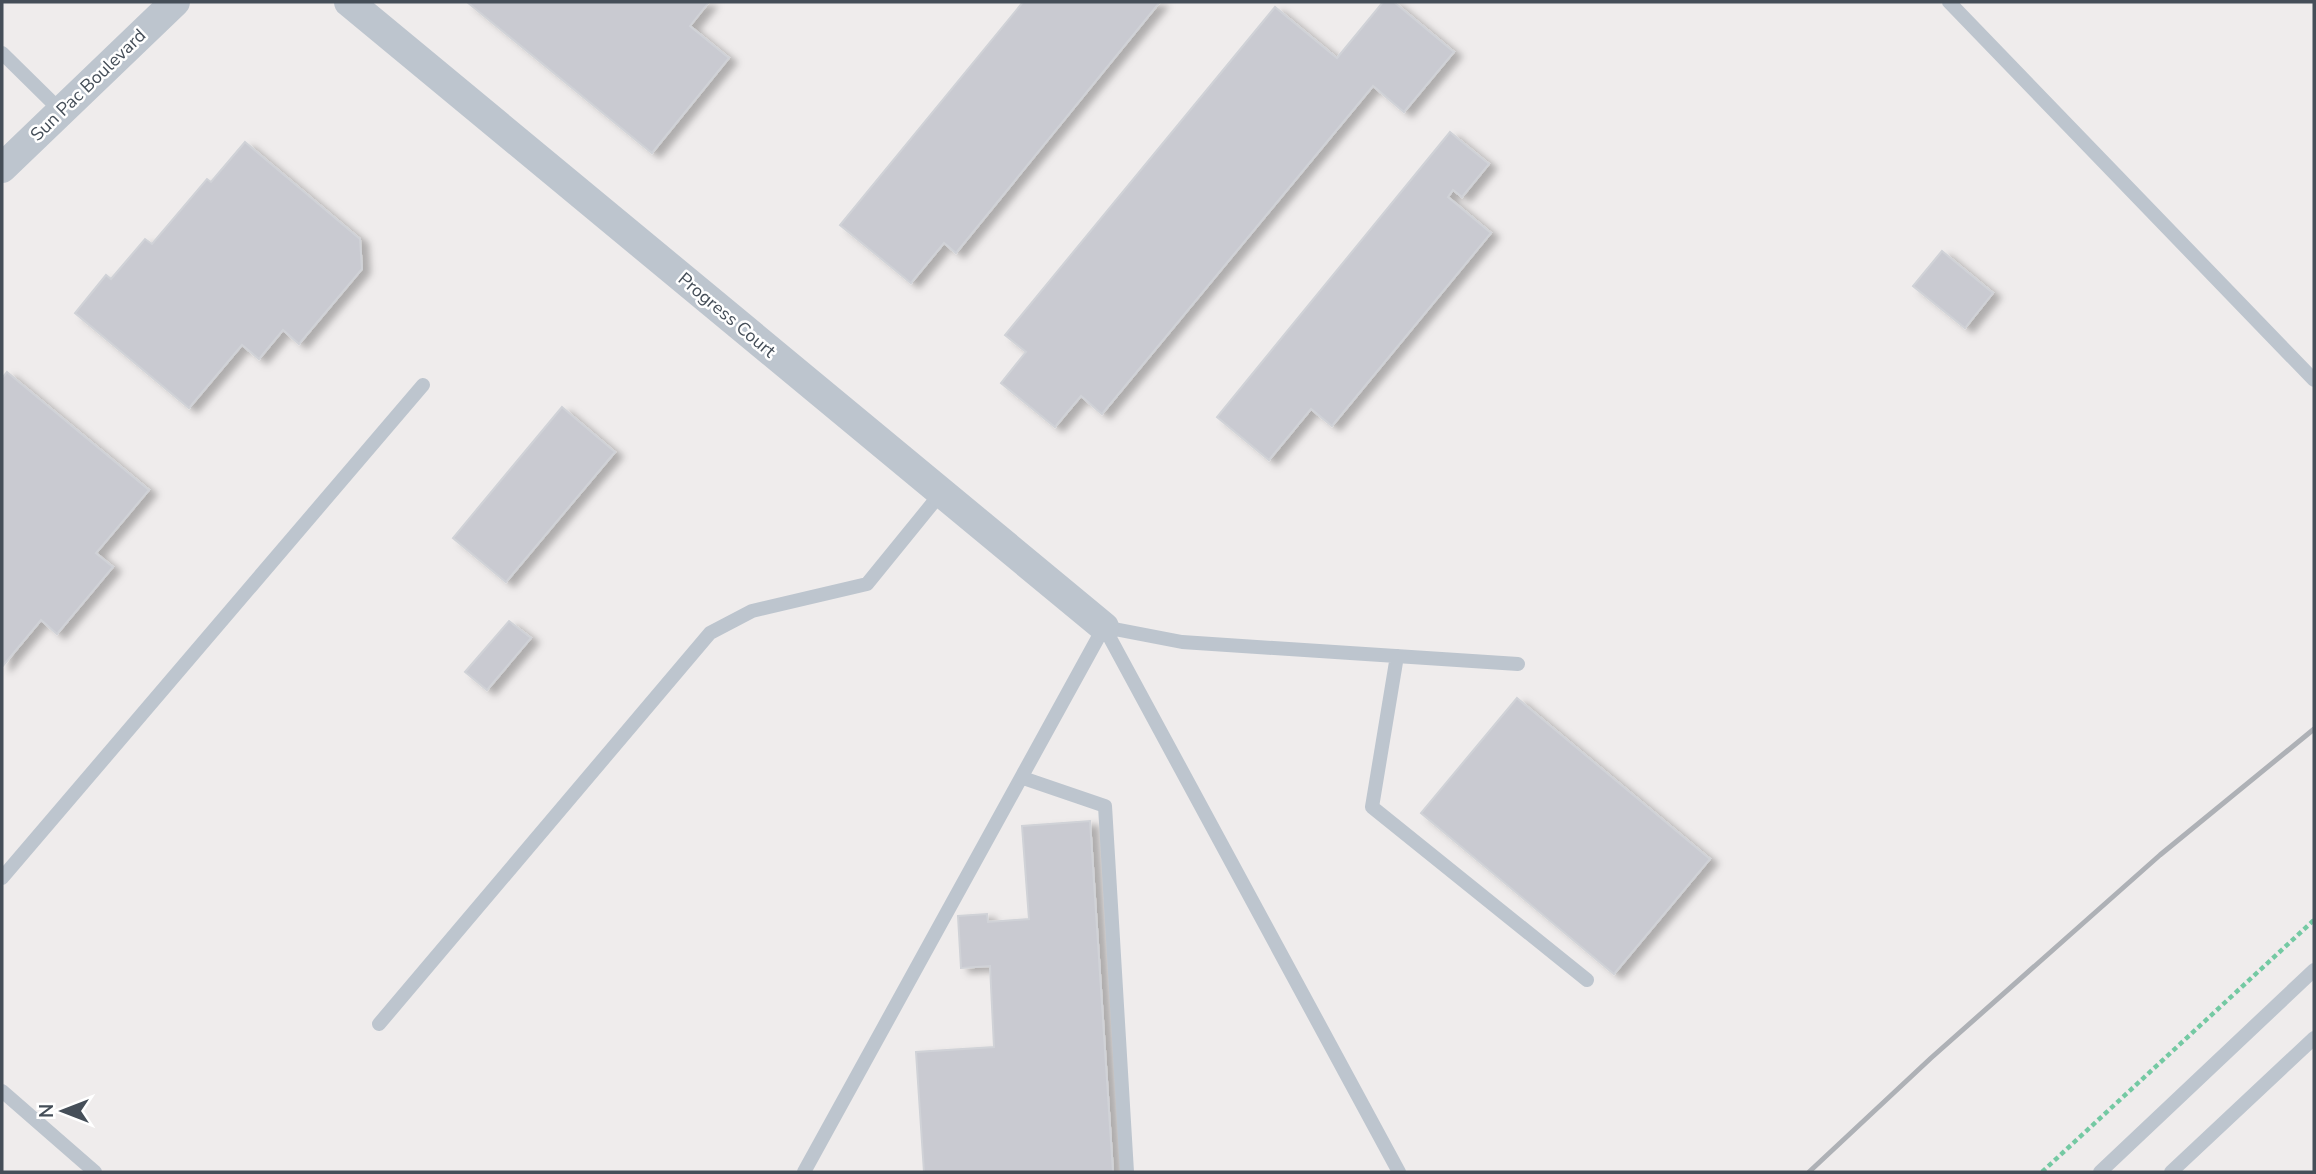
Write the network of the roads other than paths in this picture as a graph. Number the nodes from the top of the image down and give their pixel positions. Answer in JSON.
{"nodes":[{"id":1,"x":175,"y":2,"type":"edge"},
{"id":2,"x":349,"y":2,"type":"edge"},
{"id":3,"x":1950,"y":2,"type":"edge"},
{"id":4,"x":2,"y":53,"type":"edge"},
{"id":5,"x":61,"y":111,"type":"junction"},
{"id":6,"x":2,"y":168,"type":"edge"},
{"id":7,"x":2314,"y":380,"type":"edge"},
{"id":8,"x":423,"y":385,"type":"dead end"},
{"id":9,"x":942,"y":493,"type":"junction"},
{"id":10,"x":1104,"y":627,"type":"junction"},
{"id":11,"x":1397,"y":656,"type":"junction"},
{"id":12,"x":1518,"y":664,"type":"dead end"},
{"id":13,"x":1023,"y":778,"type":"junction"},
{"id":14,"x":2,"y":878,"type":"edge"},
{"id":15,"x":2314,"y":970,"type":"edge"},
{"id":16,"x":1587,"y":980,"type":"dead end"},
{"id":17,"x":379,"y":1024,"type":"dead end"},
{"id":18,"x":2314,"y":1038,"type":"edge"},
{"id":19,"x":2,"y":1091,"type":"edge"},
{"id":20,"x":95,"y":1172,"type":"edge"},
{"id":21,"x":804,"y":1172,"type":"edge"},
{"id":22,"x":1127,"y":1172,"type":"edge"},
{"id":23,"x":1398,"y":1172,"type":"edge"},
{"id":24,"x":2100,"y":1172,"type":"edge"},
{"id":25,"x":2171,"y":1172,"type":"edge"}],
"edges":[{"from":1,"to":5,"type":"street","name":"Sun Pac Boulevard"},
{"from":2,"to":9,"type":"street","name":"Progress Court"},
{"from":3,"to":7,"type":"lane"},
{"from":4,"to":5,"type":"lane"},
{"from":5,"to":6,"type":"street","name":"Sun Pac Boulevard"},
{"from":8,"to":14,"type":"lane"},
{"from":9,"to":10,"type":"street","name":"Progress Court"},
{"from":9,"to":17,"type":"lane"},
{"from":10,"to":11,"type":"lane"},
{"from":10,"to":13,"type":"lane"},
{"from":10,"to":23,"type":"lane"},
{"from":11,"to":12,"type":"lane"},
{"from":11,"to":16,"type":"lane"},
{"from":13,"to":21,"type":"lane"},
{"from":13,"to":22,"type":"lane"},
{"from":15,"to":24,"type":"lane"},
{"from":18,"to":25,"type":"lane"},
{"from":19,"to":20,"type":"lane"}]}
